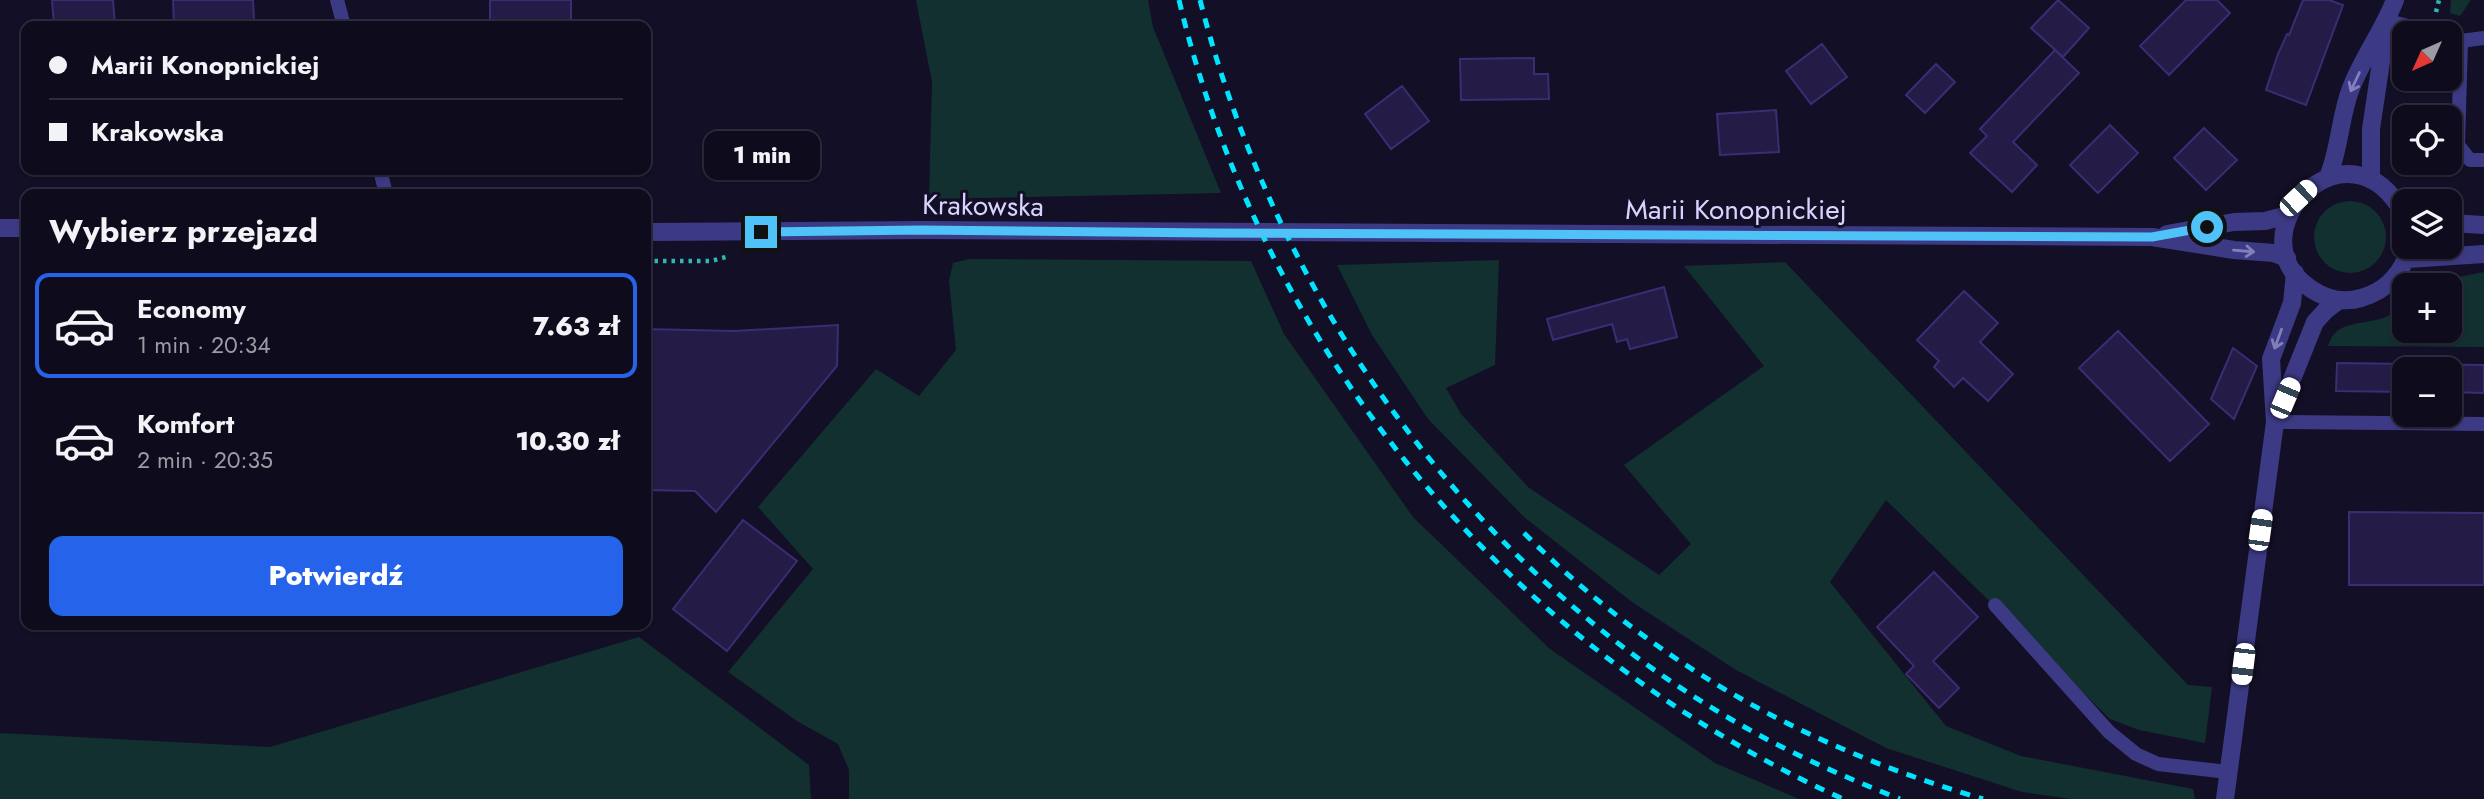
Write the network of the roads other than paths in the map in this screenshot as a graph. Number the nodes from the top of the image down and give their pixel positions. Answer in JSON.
{"nodes":[{"id":1,"x":337,"y":0,"type":"edge"},
{"id":2,"x":2395,"y":0,"type":"edge"},
{"id":3,"x":343,"y":21,"type":"edge"},
{"id":4,"x":2387,"y":21,"type":"junction"},
{"id":5,"x":2392,"y":22,"type":"edge"},
{"id":6,"x":2484,"y":38,"type":"edge"},
{"id":7,"x":2462,"y":39,"type":"edge"},
{"id":8,"x":2456,"y":91,"type":"edge"},
{"id":9,"x":2484,"y":160,"type":"edge"},
{"id":10,"x":2328,"y":177,"type":"junction"},
{"id":11,"x":2371,"y":180,"type":"junction"},
{"id":12,"x":2392,"y":196,"type":"edge"},
{"id":13,"x":2288,"y":215,"type":"junction"},
{"id":14,"x":2462,"y":224,"type":"edge"},
{"id":15,"x":2484,"y":225,"type":"edge"},
{"id":16,"x":0,"y":228,"type":"edge"},
{"id":17,"x":21,"y":228,"type":"edge"},
{"id":18,"x":651,"y":232,"type":"edge"},
{"id":19,"x":1320,"y":233,"type":"joint"},
{"id":20,"x":2152,"y":237,"type":"junction"},
{"id":21,"x":2462,"y":254,"type":"edge"},
{"id":22,"x":2484,"y":254,"type":"edge"},
{"id":23,"x":2405,"y":259,"type":"edge"},
{"id":24,"x":2291,"y":265,"type":"junction"},
{"id":25,"x":2339,"y":300,"type":"junction"},
{"id":26,"x":2274,"y":422,"type":"junction"},
{"id":27,"x":2484,"y":424,"type":"edge"},
{"id":28,"x":1995,"y":605,"type":"dead end"},
{"id":29,"x":2228,"y":772,"type":"junction"},
{"id":30,"x":2225,"y":799,"type":"edge"}],
"edges":[{"from":1,"to":3,"type":"lane"},
{"from":2,"to":4,"type":"street"},
{"from":4,"to":5,"type":"lane"},
{"from":4,"to":10,"type":"street","one_way":true},
{"from":4,"to":11,"type":"street"},
{"from":6,"to":7,"type":"lane"},
{"from":8,"to":9,"type":"lane"},
{"from":10,"to":11,"type":"street"},
{"from":10,"to":13,"type":"street"},
{"from":11,"to":12,"type":"street"},
{"from":13,"to":20,"type":"street","name":"Marii Konopnickiej"},
{"from":13,"to":24,"type":"street"},
{"from":14,"to":15,"type":"street"},
{"from":16,"to":17,"type":"street"},
{"from":18,"to":19,"type":"street","name":"Krakowska"},
{"from":19,"to":20,"type":"street","name":"Marii Konopnickiej"},
{"from":20,"to":24,"type":"street","name":"Marii Konopnickiej","one_way":true},
{"from":21,"to":22,"type":"street"},
{"from":23,"to":25,"type":"street"},
{"from":24,"to":25,"type":"street"},
{"from":24,"to":26,"type":"street","one_way":true},
{"from":25,"to":26,"type":"street"},
{"from":26,"to":27,"type":"lane"},
{"from":26,"to":29,"type":"street"},
{"from":28,"to":29,"type":"lane"},
{"from":29,"to":30,"type":"street"}]}
